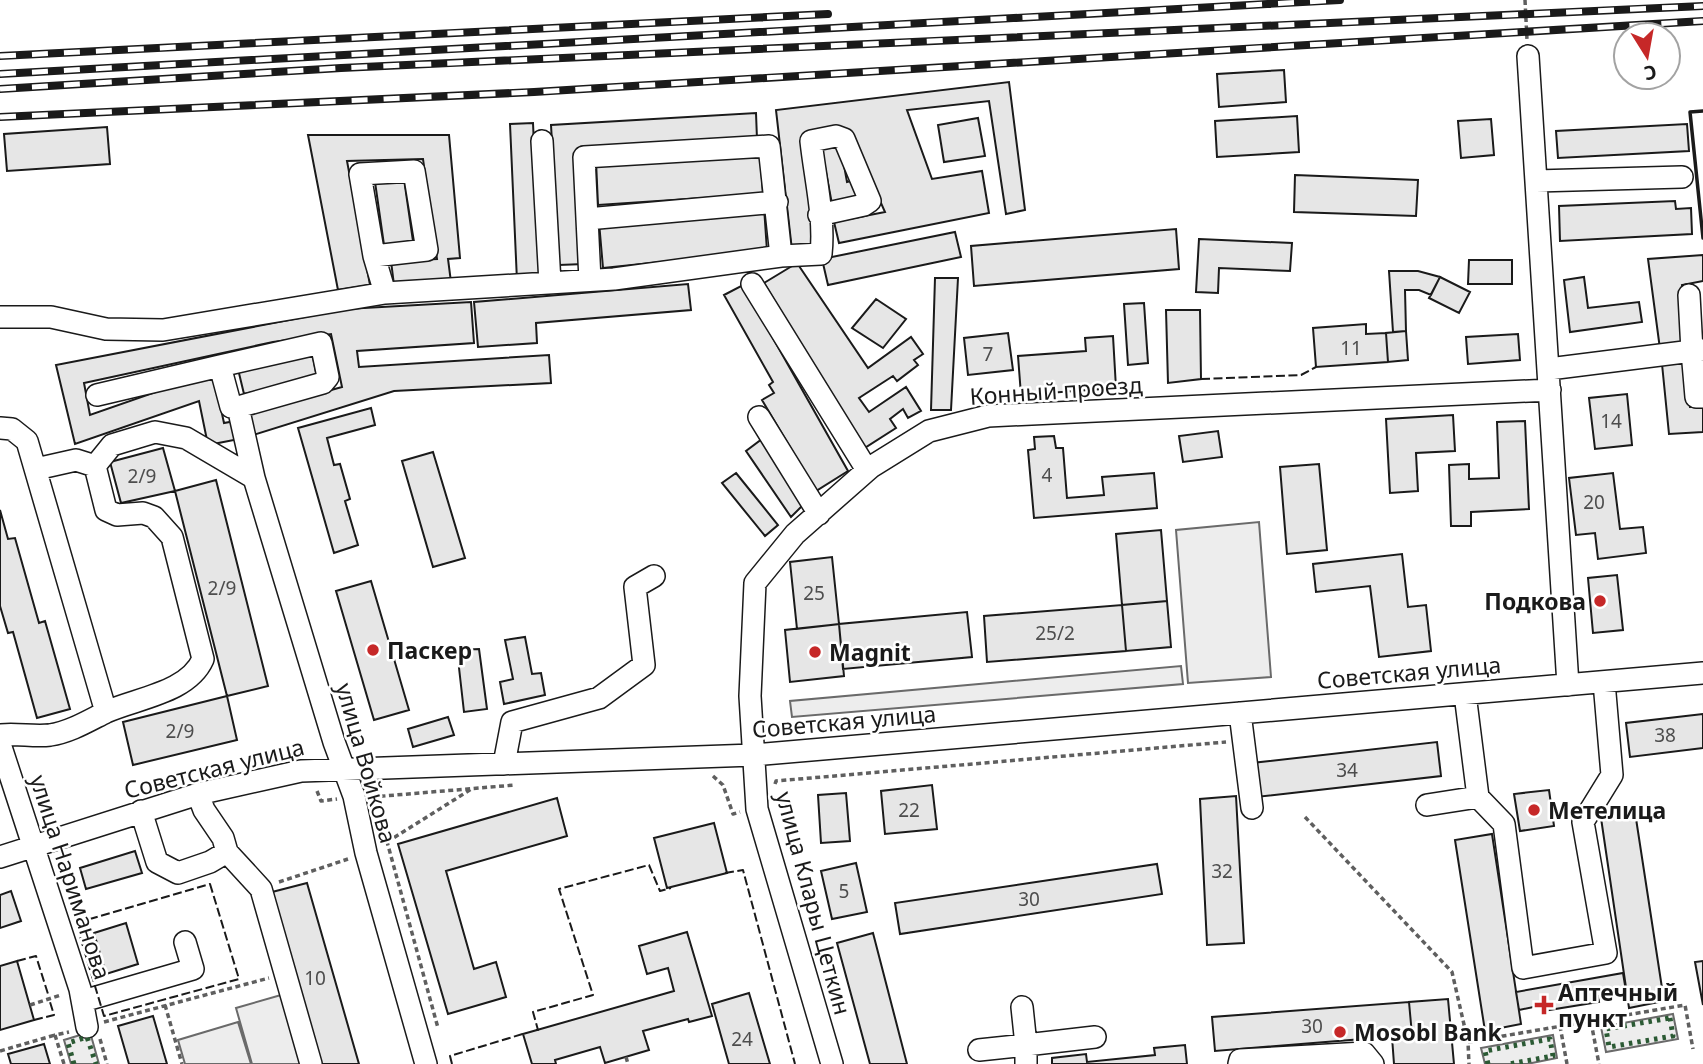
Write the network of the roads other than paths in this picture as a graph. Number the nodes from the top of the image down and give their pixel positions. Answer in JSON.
{"nodes":[{"id":1,"x":1528,"y":56,"type":"road end"},
{"id":2,"x":542,"y":141,"type":"dead end"},
{"id":3,"x":1682,"y":177,"type":"dead end"},
{"id":4,"x":1536,"y":181,"type":"junction"},
{"id":5,"x":776,"y":202,"type":"junction"},
{"id":6,"x":819,"y":215,"type":"dead end"},
{"id":7,"x":587,"y":219,"type":"junction"},
{"id":8,"x":374,"y":256,"type":"junction"},
{"id":9,"x":780,"y":256,"type":"junction"},
{"id":10,"x":590,"y":280,"type":"junction"},
{"id":11,"x":550,"y":283,"type":"junction"},
{"id":12,"x":752,"y":284,"type":"dead end"},
{"id":13,"x":385,"y":293,"type":"junction"},
{"id":14,"x":1689,"y":295,"type":"dead end"},
{"id":15,"x":0,"y":317,"type":"edge"},
{"id":16,"x":1697,"y":317,"type":"edge"},
{"id":17,"x":1698,"y":351,"type":"edge"},
{"id":18,"x":220,"y":366,"type":"junction"},
{"id":19,"x":1549,"y":380,"type":"junction"},
{"id":20,"x":97,"y":395,"type":"dead end"},
{"id":21,"x":1703,"y":397,"type":"edge"},
{"id":22,"x":238,"y":407,"type":"junction"},
{"id":23,"x":759,"y":417,"type":"dead end"},
{"id":24,"x":0,"y":428,"type":"edge"},
{"id":25,"x":95,"y":466,"type":"junction"},
{"id":26,"x":37,"y":469,"type":"junction"},
{"id":27,"x":867,"y":470,"type":"junction"},
{"id":28,"x":254,"y":478,"type":"junction"},
{"id":29,"x":819,"y":514,"type":"junction"},
{"id":30,"x":654,"y":576,"type":"dead end"},
{"id":31,"x":1703,"y":673,"type":"edge"},
{"id":32,"x":1604,"y":682,"type":"junction"},
{"id":33,"x":1568,"y":685,"type":"junction"},
{"id":34,"x":1465,"y":694,"type":"junction"},
{"id":35,"x":106,"y":712,"type":"junction"},
{"id":36,"x":1240,"y":713,"type":"junction"},
{"id":37,"x":0,"y":735,"type":"edge"},
{"id":38,"x":0,"y":744,"type":"edge"},
{"id":39,"x":753,"y":755,"type":"junction"},
{"id":40,"x":504,"y":764,"type":"junction"},
{"id":41,"x":343,"y":768,"type":"junction"},
{"id":42,"x":198,"y":794,"type":"junction"},
{"id":43,"x":1478,"y":797,"type":"junction"},
{"id":44,"x":1427,"y":805,"type":"dead end"},
{"id":45,"x":1252,"y":808,"type":"dead end"},
{"id":46,"x":141,"y":811,"type":"junction"},
{"id":47,"x":34,"y":847,"type":"junction"},
{"id":48,"x":227,"y":852,"type":"junction"},
{"id":49,"x":0,"y":857,"type":"edge"},
{"id":50,"x":185,"y":942,"type":"dead end"},
{"id":51,"x":81,"y":995,"type":"junction"},
{"id":52,"x":1022,"y":1007,"type":"dead end"},
{"id":53,"x":91,"y":1026,"type":"road end"},
{"id":54,"x":1095,"y":1037,"type":"dead end"},
{"id":55,"x":979,"y":1050,"type":"dead end"},
{"id":56,"x":1026,"y":1055,"type":"edge"},
{"id":57,"x":311,"y":1064,"type":"edge"},
{"id":58,"x":426,"y":1064,"type":"edge"},
{"id":59,"x":832,"y":1064,"type":"edge"},
{"id":60,"x":1239,"y":1064,"type":"edge"},
{"id":61,"x":1373,"y":1064,"type":"edge"}],
"edges":[{"from":1,"to":4,"type":"street"},
{"from":2,"to":11,"type":"street"},
{"from":3,"to":4,"type":"street"},
{"from":4,"to":19,"type":"street"},
{"from":5,"to":7,"type":"street"},
{"from":5,"to":7,"type":"street"},
{"from":5,"to":9,"type":"street"},
{"from":6,"to":9,"type":"street"},
{"from":7,"to":10,"type":"street"},
{"from":8,"to":8,"type":"street"},
{"from":8,"to":13,"type":"street"},
{"from":9,"to":10,"type":"street"},
{"from":10,"to":11,"type":"street"},
{"from":11,"to":13,"type":"street"},
{"from":12,"to":27,"type":"street"},
{"from":13,"to":15,"type":"street"},
{"from":14,"to":16,"type":"street"},
{"from":16,"to":17,"type":"street"},
{"from":17,"to":19,"type":"street","name":"Конный проезд"},
{"from":17,"to":21,"type":"street"},
{"from":18,"to":20,"type":"street"},
{"from":18,"to":22,"type":"street","name":"улица Войкова"},
{"from":18,"to":22,"type":"street"},
{"from":19,"to":27,"type":"street","name":"Конный проезд"},
{"from":19,"to":33,"type":"street"},
{"from":22,"to":28,"type":"street","name":"улица Войкова"},
{"from":23,"to":29,"type":"street"},
{"from":24,"to":26,"type":"street"},
{"from":25,"to":26,"type":"street"},
{"from":25,"to":28,"type":"street"},
{"from":25,"to":35,"type":"street"},
{"from":26,"to":35,"type":"street"},
{"from":27,"to":29,"type":"street","name":"Конный проезд"},
{"from":28,"to":41,"type":"street","name":"улица Войкова"},
{"from":29,"to":39,"type":"street","name":"Конный проезд"},
{"from":30,"to":40,"type":"street"},
{"from":31,"to":32,"type":"street","name":"Советская улица"},
{"from":32,"to":33,"type":"street","name":"Советская улица"},
{"from":32,"to":43,"type":"street"},
{"from":33,"to":34,"type":"street","name":"Советская улица"},
{"from":34,"to":36,"type":"street","name":"Советская улица"},
{"from":34,"to":43,"type":"street"},
{"from":35,"to":37,"type":"street"},
{"from":36,"to":39,"type":"street","name":"Советская улица"},
{"from":36,"to":45,"type":"street"},
{"from":38,"to":47,"type":"street","name":"улица Нариманова"},
{"from":39,"to":40,"type":"street","name":"Советская улица"},
{"from":39,"to":59,"type":"street","name":"улица Клары Цеткин"},
{"from":40,"to":41,"type":"street","name":"Советская улица"},
{"from":41,"to":42,"type":"street","name":"Советская улица"},
{"from":41,"to":58,"type":"street","name":"улица Войкова"},
{"from":42,"to":46,"type":"street","name":"Советская улица"},
{"from":42,"to":48,"type":"street"},
{"from":43,"to":44,"type":"street"},
{"from":46,"to":47,"type":"street","name":"Советская улица"},
{"from":46,"to":48,"type":"street"},
{"from":47,"to":49,"type":"street","name":"Советская улица"},
{"from":47,"to":51,"type":"street","name":"улица Нариманова"},
{"from":48,"to":57,"type":"street"},
{"from":50,"to":51,"type":"street"},
{"from":51,"to":53,"type":"street","name":"улица Нариманова"},
{"from":52,"to":56,"type":"street"},
{"from":54,"to":56,"type":"street"},
{"from":55,"to":56,"type":"street"},
{"from":60,"to":61,"type":"street"}]}
